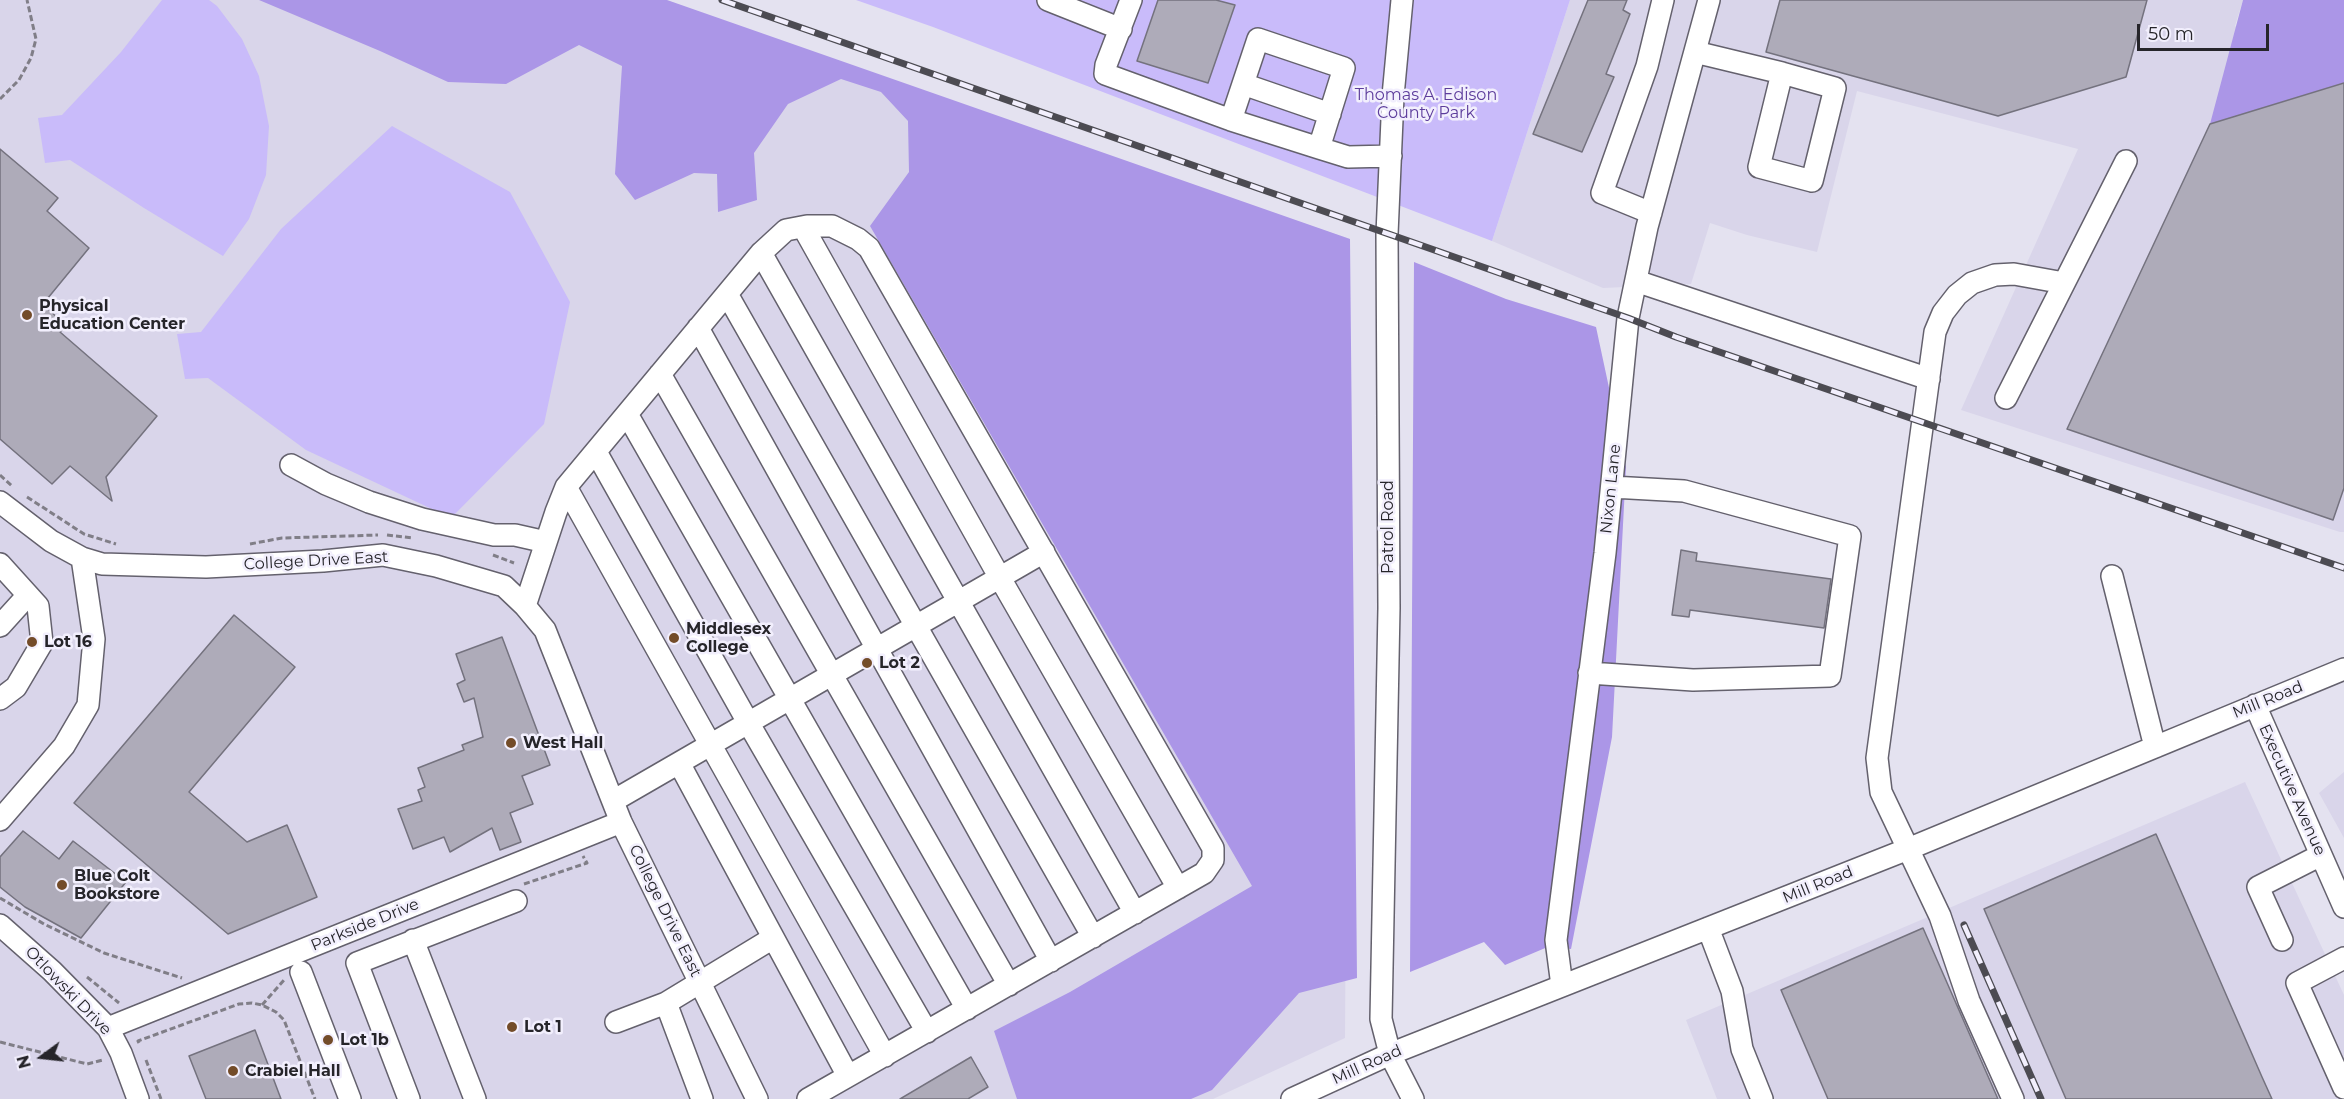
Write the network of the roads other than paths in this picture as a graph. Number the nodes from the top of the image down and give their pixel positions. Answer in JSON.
{"nodes":[{"id":1,"x":1048,"y":0,"type":"edge"},
{"id":2,"x":1131,"y":0,"type":"edge"},
{"id":3,"x":1402,"y":0,"type":"edge"},
{"id":4,"x":1663,"y":0,"type":"edge"},
{"id":5,"x":1709,"y":0,"type":"edge"},
{"id":6,"x":1121,"y":29,"type":"junction"},
{"id":7,"x":1695,"y":52,"type":"junction"},
{"id":8,"x":1782,"y":73,"type":"junction"},
{"id":9,"x":1243,"y":84,"type":"junction"},
{"id":10,"x":1330,"y":114,"type":"junction"},
{"id":11,"x":1231,"y":120,"type":"junction"},
{"id":12,"x":1319,"y":148,"type":"junction"},
{"id":13,"x":1391,"y":156,"type":"junction"},
{"id":14,"x":2126,"y":162,"type":"dead end"},
{"id":15,"x":1651,"y":213,"type":"junction"},
{"id":16,"x":803,"y":227,"type":"junction"},
{"id":17,"x":761,"y":253,"type":"junction"},
{"id":18,"x":1636,"y":281,"type":"junction"},
{"id":19,"x":2064,"y":283,"type":"junction"},
{"id":20,"x":727,"y":294,"type":"junction"},
{"id":21,"x":698,"y":328,"type":"junction"},
{"id":22,"x":660,"y":374,"type":"junction"},
{"id":23,"x":1929,"y":379,"type":"junction"},
{"id":24,"x":2006,"y":398,"type":"dead end"},
{"id":25,"x":627,"y":414,"type":"junction"},
{"id":26,"x":596,"y":452,"type":"junction"},
{"id":27,"x":291,"y":465,"type":"dead end"},
{"id":28,"x":566,"y":487,"type":"junction"},
{"id":29,"x":1611,"y":487,"type":"junction"},
{"id":30,"x":5,"y":502,"type":"edge"},
{"id":31,"x":546,"y":542,"type":"junction"},
{"id":32,"x":1044,"y":552,"type":"junction"},
{"id":33,"x":82,"y":558,"type":"junction"},
{"id":34,"x":0,"y":564,"type":"edge"},
{"id":35,"x":2112,"y":576,"type":"dead end"},
{"id":36,"x":1000,"y":578,"type":"junction"},
{"id":37,"x":28,"y":595,"type":"junction"},
{"id":38,"x":958,"y":603,"type":"junction"},
{"id":39,"x":525,"y":606,"type":"junction"},
{"id":40,"x":0,"y":626,"type":"edge"},
{"id":41,"x":917,"y":627,"type":"junction"},
{"id":42,"x":877,"y":650,"type":"junction"},
{"id":43,"x":2344,"y":669,"type":"edge"},
{"id":44,"x":1589,"y":673,"type":"junction"},
{"id":45,"x":832,"y":675,"type":"junction"},
{"id":46,"x":0,"y":699,"type":"edge"},
{"id":47,"x":790,"y":699,"type":"junction"},
{"id":48,"x":2255,"y":705,"type":"junction"},
{"id":49,"x":749,"y":724,"type":"junction"},
{"id":50,"x":711,"y":746,"type":"junction"},
{"id":51,"x":2155,"y":747,"type":"junction"},
{"id":52,"x":679,"y":764,"type":"junction"},
{"id":53,"x":613,"y":801,"type":"junction"},
{"id":54,"x":0,"y":820,"type":"edge"},
{"id":55,"x":621,"y":822,"type":"junction"},
{"id":56,"x":1908,"y":849,"type":"junction"},
{"id":57,"x":2331,"y":861,"type":"edge"},
{"id":58,"x":1178,"y":888,"type":"junction"},
{"id":59,"x":516,"y":901,"type":"dead end"},
{"id":60,"x":2344,"y":907,"type":"edge"},
{"id":61,"x":1135,"y":913,"type":"junction"},
{"id":62,"x":0,"y":925,"type":"edge"},
{"id":63,"x":1708,"y":928,"type":"junction"},
{"id":64,"x":1093,"y":937,"type":"junction"},
{"id":65,"x":773,"y":938,"type":"junction"},
{"id":66,"x":413,"y":940,"type":"junction"},
{"id":67,"x":2282,"y":940,"type":"dead end"},
{"id":68,"x":2344,"y":958,"type":"edge"},
{"id":69,"x":1051,"y":961,"type":"junction"},
{"id":70,"x":301,"y":972,"type":"road end"},
{"id":71,"x":699,"y":981,"type":"junction"},
{"id":72,"x":1009,"y":985,"type":"junction"},
{"id":73,"x":1562,"y":986,"type":"junction"},
{"id":74,"x":666,"y":1003,"type":"junction"},
{"id":75,"x":967,"y":1009,"type":"junction"},
{"id":76,"x":616,"y":1022,"type":"dead end"},
{"id":77,"x":108,"y":1028,"type":"junction"},
{"id":78,"x":927,"y":1032,"type":"junction"},
{"id":79,"x":1390,"y":1054,"type":"junction"},
{"id":80,"x":885,"y":1056,"type":"junction"},
{"id":81,"x":848,"y":1076,"type":"junction"},
{"id":82,"x":2344,"y":1088,"type":"edge"},
{"id":83,"x":138,"y":1099,"type":"edge"},
{"id":84,"x":350,"y":1099,"type":"edge"},
{"id":85,"x":409,"y":1099,"type":"edge"},
{"id":86,"x":475,"y":1099,"type":"edge"},
{"id":87,"x":702,"y":1099,"type":"edge"},
{"id":88,"x":757,"y":1099,"type":"edge"},
{"id":89,"x":808,"y":1099,"type":"edge"},
{"id":90,"x":1292,"y":1099,"type":"edge"},
{"id":91,"x":1413,"y":1099,"type":"edge"},
{"id":92,"x":1762,"y":1099,"type":"edge"},
{"id":93,"x":2013,"y":1099,"type":"edge"}],
"edges":[{"from":1,"to":6,"type":"street"},
{"from":2,"to":6,"type":"street"},
{"from":3,"to":13,"type":"street","name":"Patrol Road"},
{"from":4,"to":15,"type":"street"},
{"from":5,"to":7,"type":"street","name":"Nixon Lane"},
{"from":6,"to":11,"type":"street"},
{"from":7,"to":8,"type":"street"},
{"from":7,"to":15,"type":"street","name":"Nixon Lane"},
{"from":8,"to":8,"type":"street"},
{"from":9,"to":10,"type":"street"},
{"from":9,"to":10,"type":"street"},
{"from":9,"to":11,"type":"street"},
{"from":10,"to":12,"type":"street"},
{"from":11,"to":12,"type":"street"},
{"from":12,"to":13,"type":"street"},
{"from":13,"to":79,"type":"street","name":"Patrol Road"},
{"from":14,"to":19,"type":"street"},
{"from":15,"to":18,"type":"street","name":"Nixon Lane"},
{"from":16,"to":17,"type":"street"},
{"from":16,"to":32,"type":"street"},
{"from":16,"to":36,"type":"street"},
{"from":17,"to":20,"type":"street"},
{"from":17,"to":38,"type":"street"},
{"from":18,"to":23,"type":"street"},
{"from":18,"to":29,"type":"street","name":"Nixon Lane"},
{"from":19,"to":23,"type":"street"},
{"from":19,"to":24,"type":"street"},
{"from":20,"to":21,"type":"street"},
{"from":20,"to":41,"type":"street"},
{"from":21,"to":22,"type":"street"},
{"from":21,"to":42,"type":"street"},
{"from":22,"to":25,"type":"street"},
{"from":22,"to":45,"type":"street"},
{"from":23,"to":56,"type":"street"},
{"from":25,"to":26,"type":"street"},
{"from":25,"to":47,"type":"street"},
{"from":26,"to":28,"type":"street"},
{"from":26,"to":49,"type":"street"},
{"from":27,"to":31,"type":"street"},
{"from":28,"to":31,"type":"street"},
{"from":28,"to":50,"type":"street"},
{"from":29,"to":44,"type":"street","name":"Nixon Lane"},
{"from":29,"to":44,"type":"street"},
{"from":30,"to":33,"type":"street","name":"College Drive East"},
{"from":31,"to":39,"type":"street"},
{"from":32,"to":36,"type":"street"},
{"from":32,"to":58,"type":"street"},
{"from":33,"to":39,"type":"street","name":"College Drive East"},
{"from":33,"to":54,"type":"street"},
{"from":34,"to":37,"type":"street"},
{"from":35,"to":51,"type":"street"},
{"from":36,"to":38,"type":"street"},
{"from":36,"to":58,"type":"street"},
{"from":37,"to":40,"type":"street"},
{"from":37,"to":46,"type":"street"},
{"from":38,"to":41,"type":"street"},
{"from":38,"to":61,"type":"street"},
{"from":39,"to":53,"type":"street","name":"College Drive East"},
{"from":41,"to":42,"type":"street"},
{"from":41,"to":64,"type":"street"},
{"from":42,"to":45,"type":"street"},
{"from":42,"to":69,"type":"street"},
{"from":43,"to":48,"type":"street","name":"Mill Road"},
{"from":44,"to":73,"type":"street","name":"Nixon Lane"},
{"from":45,"to":47,"type":"street"},
{"from":45,"to":72,"type":"street"},
{"from":47,"to":49,"type":"street"},
{"from":47,"to":75,"type":"street"},
{"from":48,"to":51,"type":"street","name":"Mill Road"},
{"from":48,"to":57,"type":"street","name":"Executive Avenue"},
{"from":49,"to":50,"type":"street"},
{"from":49,"to":78,"type":"street"},
{"from":50,"to":52,"type":"street"},
{"from":50,"to":80,"type":"street"},
{"from":51,"to":56,"type":"street","name":"Mill Road"},
{"from":52,"to":53,"type":"street"},
{"from":52,"to":65,"type":"street"},
{"from":53,"to":55,"type":"street","name":"College Drive East"},
{"from":55,"to":71,"type":"street","name":"College Drive East"},
{"from":55,"to":77,"type":"street","name":"Parkside Drive"},
{"from":56,"to":63,"type":"street","name":"Mill Road"},
{"from":56,"to":93,"type":"street"},
{"from":57,"to":60,"type":"street","name":"Executive Avenue"},
{"from":57,"to":67,"type":"street"},
{"from":58,"to":61,"type":"street"},
{"from":59,"to":66,"type":"street"},
{"from":61,"to":64,"type":"street"},
{"from":62,"to":77,"type":"street","name":"Otlowski Drive"},
{"from":63,"to":73,"type":"street","name":"Mill Road"},
{"from":63,"to":92,"type":"street"},
{"from":64,"to":69,"type":"street"},
{"from":65,"to":71,"type":"street"},
{"from":65,"to":81,"type":"street"},
{"from":66,"to":85,"type":"street"},
{"from":66,"to":86,"type":"street"},
{"from":68,"to":82,"type":"street"},
{"from":69,"to":72,"type":"street"},
{"from":70,"to":84,"type":"street"},
{"from":71,"to":74,"type":"street"},
{"from":71,"to":88,"type":"street","name":"College Drive East"},
{"from":72,"to":75,"type":"street"},
{"from":73,"to":79,"type":"street","name":"Mill Road"},
{"from":74,"to":76,"type":"street"},
{"from":74,"to":87,"type":"street"},
{"from":75,"to":78,"type":"street"},
{"from":77,"to":83,"type":"street","name":"Otlowski Drive"},
{"from":78,"to":80,"type":"street"},
{"from":79,"to":90,"type":"street","name":"Mill Road"},
{"from":79,"to":91,"type":"street","name":"Patrol Road"},
{"from":80,"to":81,"type":"street"},
{"from":81,"to":89,"type":"street"}]}
